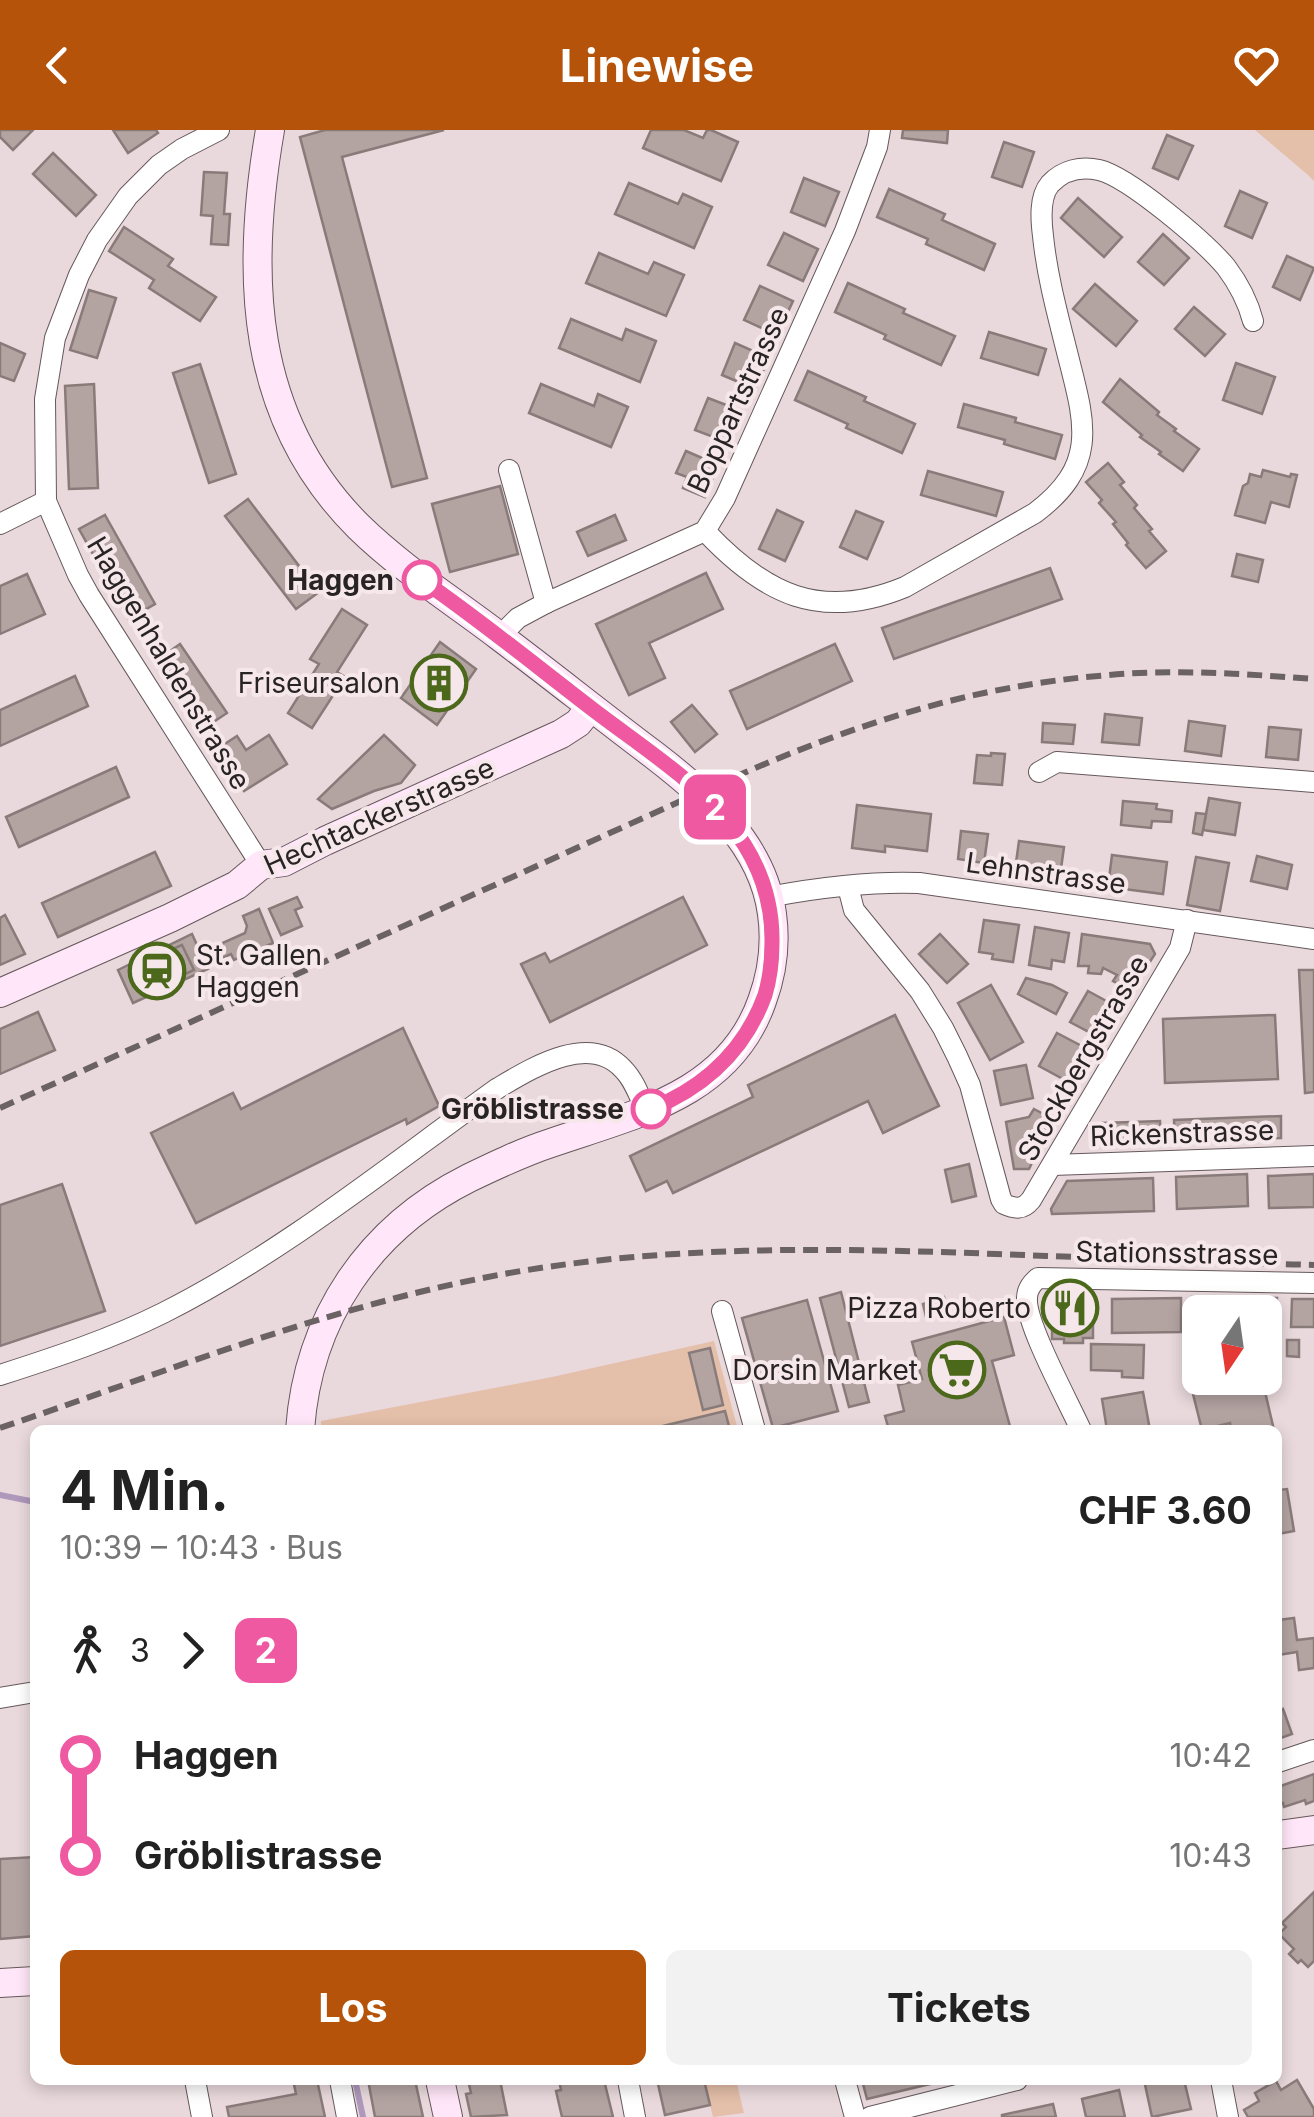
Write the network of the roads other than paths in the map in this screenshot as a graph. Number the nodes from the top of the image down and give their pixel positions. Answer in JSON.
{"nodes":[{"id":1,"x":219,"y":130,"type":"edge"},
{"id":2,"x":270,"y":130,"type":"edge"},
{"id":3,"x":880,"y":130,"type":"edge"},
{"id":4,"x":1252,"y":321,"type":"dead end"},
{"id":5,"x":509,"y":470,"type":"dead end"},
{"id":6,"x":46,"y":501,"type":"junction"},
{"id":7,"x":0,"y":524,"type":"edge"},
{"id":8,"x":705,"y":531,"type":"junction"},
{"id":9,"x":546,"y":603,"type":"junction"},
{"id":10,"x":500,"y":636,"type":"junction"},
{"id":11,"x":590,"y":708,"type":"junction"},
{"id":12,"x":1039,"y":772,"type":"dead end"},
{"id":13,"x":1314,"y":782,"type":"edge"},
{"id":14,"x":261,"y":865,"type":"junction"},
{"id":15,"x":848,"y":887,"type":"junction"},
{"id":16,"x":769,"y":897,"type":"junction"},
{"id":17,"x":1187,"y":920,"type":"junction"},
{"id":18,"x":1314,"y":939,"type":"edge"},
{"id":19,"x":0,"y":993,"type":"edge"},
{"id":20,"x":646,"y":1111,"type":"junction"},
{"id":21,"x":1314,"y":1156,"type":"edge"},
{"id":22,"x":1052,"y":1165,"type":"junction"},
{"id":23,"x":1314,"y":1284,"type":"edge"},
{"id":24,"x":722,"y":1311,"type":"dead end"},
{"id":25,"x":0,"y":1376,"type":"edge"},
{"id":26,"x":301,"y":1425,"type":"edge"},
{"id":27,"x":754,"y":1425,"type":"edge"},
{"id":28,"x":1079,"y":1425,"type":"edge"},
{"id":29,"x":30,"y":1693,"type":"edge"},
{"id":30,"x":0,"y":1698,"type":"edge"},
{"id":31,"x":1314,"y":1750,"type":"edge"},
{"id":32,"x":1282,"y":1761,"type":"edge"},
{"id":33,"x":1314,"y":1830,"type":"edge"},
{"id":34,"x":1282,"y":1834,"type":"edge"},
{"id":35,"x":30,"y":1981,"type":"edge"},
{"id":36,"x":0,"y":1983,"type":"edge"},
{"id":37,"x":196,"y":2085,"type":"edge"},
{"id":38,"x":341,"y":2085,"type":"edge"},
{"id":39,"x":441,"y":2085,"type":"edge"},
{"id":40,"x":629,"y":2085,"type":"edge"},
{"id":41,"x":846,"y":2085,"type":"edge"},
{"id":42,"x":993,"y":2085,"type":"edge"},
{"id":43,"x":1223,"y":2085,"type":"edge"},
{"id":44,"x":202,"y":2117,"type":"edge"},
{"id":45,"x":347,"y":2117,"type":"edge"},
{"id":46,"x":448,"y":2117,"type":"edge"},
{"id":47,"x":635,"y":2117,"type":"edge"},
{"id":48,"x":855,"y":2117,"type":"edge"},
{"id":49,"x":870,"y":2117,"type":"edge"},
{"id":50,"x":1228,"y":2117,"type":"edge"}],
"edges":[{"from":1,"to":6,"type":"street","name":"Haggenhaldenstrasse"},
{"from":2,"to":10,"type":"street"},
{"from":3,"to":8,"type":"street","name":"Boppartstrasse"},
{"from":4,"to":8,"type":"street"},
{"from":5,"to":9,"type":"street"},
{"from":6,"to":7,"type":"street"},
{"from":6,"to":14,"type":"street","name":"Haggenhaldenstrasse"},
{"from":8,"to":9,"type":"street","name":"Boppartstrasse"},
{"from":9,"to":10,"type":"street","name":"Boppartstrasse"},
{"from":10,"to":11,"type":"street"},
{"from":11,"to":14,"type":"street","name":"Hechtackerstrasse"},
{"from":11,"to":16,"type":"street"},
{"from":12,"to":13,"type":"street"},
{"from":14,"to":19,"type":"street","name":"Hechtackerstrasse"},
{"from":15,"to":16,"type":"street","name":"Lehnstrasse"},
{"from":15,"to":17,"type":"street","name":"Lehnstrasse"},
{"from":15,"to":22,"type":"street","name":"Stockbergstrasse"},
{"from":16,"to":20,"type":"street"},
{"from":17,"to":18,"type":"street","name":"Lehnstrasse"},
{"from":17,"to":22,"type":"street","name":"Stockbergstrasse"},
{"from":20,"to":25,"type":"street"},
{"from":20,"to":26,"type":"street"},
{"from":21,"to":22,"type":"street","name":"Rickenstrasse"},
{"from":23,"to":28,"type":"street","name":"Stationsstrasse"},
{"from":24,"to":27,"type":"street"},
{"from":29,"to":30,"type":"street"},
{"from":31,"to":32,"type":"street"},
{"from":33,"to":34,"type":"street"},
{"from":35,"to":36,"type":"street"},
{"from":37,"to":44,"type":"street"},
{"from":38,"to":45,"type":"street"},
{"from":39,"to":46,"type":"street"},
{"from":40,"to":47,"type":"street"},
{"from":41,"to":48,"type":"street"},
{"from":42,"to":49,"type":"street"},
{"from":43,"to":50,"type":"street"}]}
